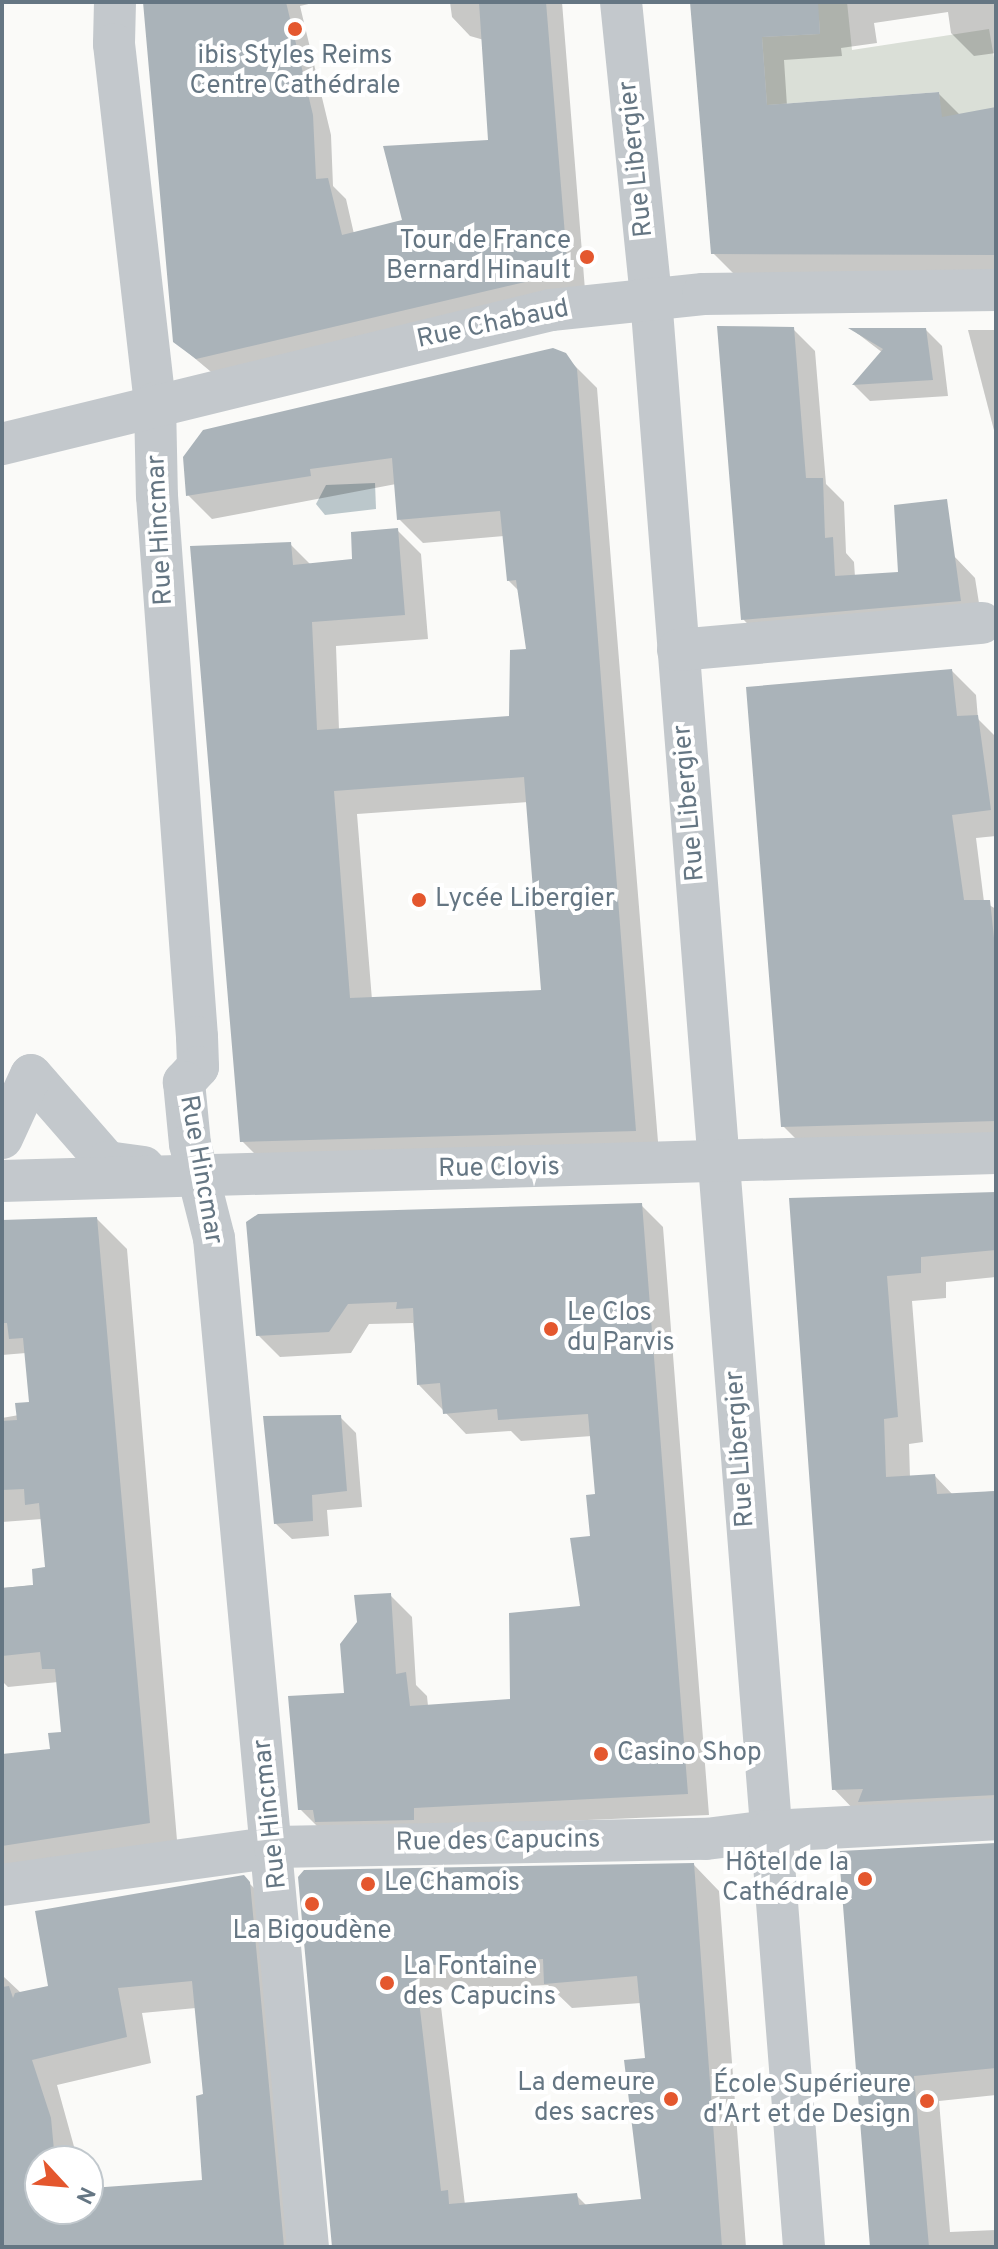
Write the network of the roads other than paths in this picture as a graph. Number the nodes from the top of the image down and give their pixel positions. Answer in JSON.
{"nodes":[{"id":1,"x":115,"y":2,"type":"edge"},
{"id":2,"x":621,"y":2,"type":"edge"},
{"id":3,"x":996,"y":290,"type":"edge"},
{"id":4,"x":651,"y":298,"type":"junction"},
{"id":5,"x":155,"y":403,"type":"junction"},
{"id":6,"x":2,"y":444,"type":"edge"},
{"id":7,"x":982,"y":623,"type":"dead end"},
{"id":8,"x":678,"y":650,"type":"junction"},
{"id":9,"x":2,"y":1138,"type":"edge"},
{"id":10,"x":996,"y":1153,"type":"edge"},
{"id":11,"x":718,"y":1161,"type":"junction"},
{"id":12,"x":201,"y":1176,"type":"junction"},
{"id":13,"x":2,"y":1181,"type":"edge"},
{"id":14,"x":996,"y":1819,"type":"edge"},
{"id":15,"x":770,"y":1831,"type":"junction"},
{"id":16,"x":275,"y":1847,"type":"junction"},
{"id":17,"x":2,"y":1885,"type":"edge"},
{"id":18,"x":308,"y":2247,"type":"edge"},
{"id":19,"x":804,"y":2247,"type":"edge"}],
"edges":[{"from":1,"to":5,"type":"street","name":"Rue Hincmar"},
{"from":2,"to":4,"type":"street","name":"Rue Libergier"},
{"from":3,"to":4,"type":"street","name":"Rue Chabaud"},
{"from":4,"to":5,"type":"street","name":"Rue Chabaud"},
{"from":4,"to":8,"type":"street","name":"Rue Libergier"},
{"from":5,"to":6,"type":"street","name":"Rue Chabaud"},
{"from":5,"to":12,"type":"street","name":"Rue Hincmar"},
{"from":7,"to":8,"type":"street"},
{"from":8,"to":11,"type":"street","name":"Rue Libergier"},
{"from":9,"to":12,"type":"street"},
{"from":10,"to":11,"type":"street","name":"Rue Clovis"},
{"from":11,"to":12,"type":"street","name":"Rue Clovis"},
{"from":11,"to":15,"type":"street","name":"Rue Libergier"},
{"from":12,"to":13,"type":"street","name":"Rue Clovis"},
{"from":12,"to":16,"type":"street","name":"Rue Hincmar"},
{"from":14,"to":15,"type":"street","name":"Rue des Capucins"},
{"from":15,"to":16,"type":"street","name":"Rue des Capucins"},
{"from":15,"to":19,"type":"street","name":"Rue Libergier"},
{"from":16,"to":17,"type":"street","name":"Rue des Capucins"},
{"from":16,"to":18,"type":"street","name":"Rue Hincmar"}]}
